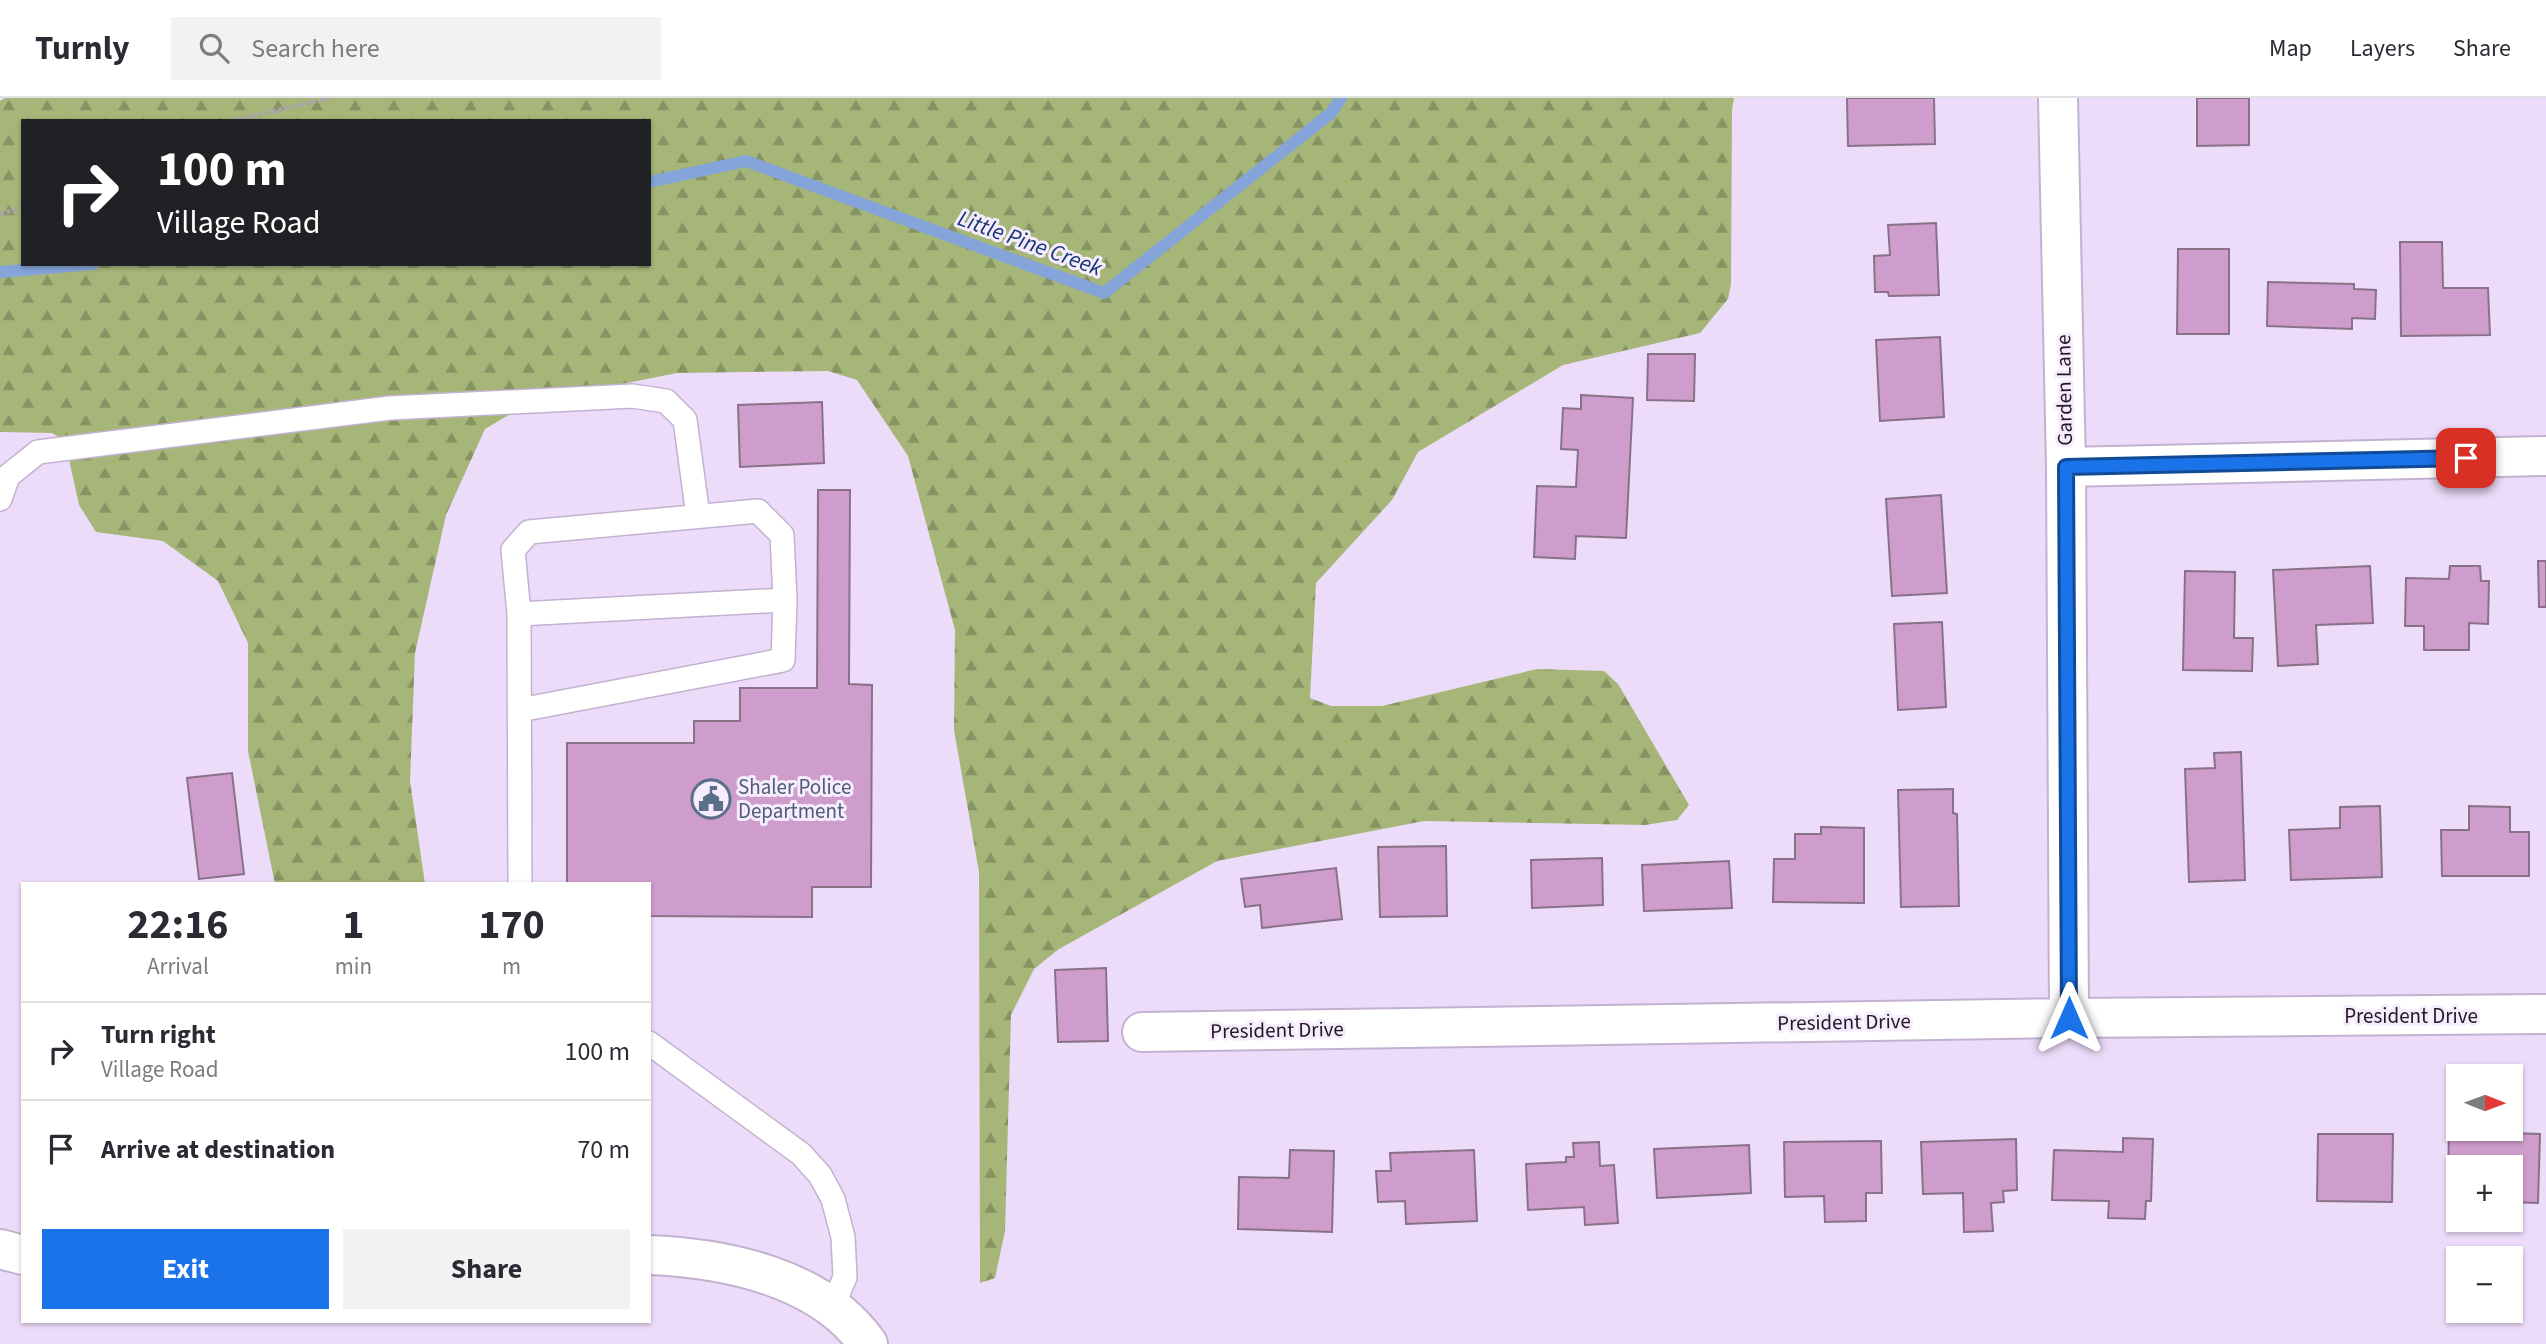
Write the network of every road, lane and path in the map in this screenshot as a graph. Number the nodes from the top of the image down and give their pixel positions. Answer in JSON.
{"nodes":[{"id":1,"x":330,"y":98,"type":"edge"},
{"id":2,"x":2058,"y":98,"type":"edge"},
{"id":3,"x":240,"y":119,"type":"edge"},
{"id":4,"x":21,"y":208,"type":"edge"},
{"id":5,"x":0,"y":214,"type":"edge"},
{"id":6,"x":2546,"y":456,"type":"edge"},
{"id":7,"x":2066,"y":467,"type":"junction"},
{"id":8,"x":0,"y":499,"type":"edge"},
{"id":9,"x":698,"y":516,"type":"junction"},
{"id":10,"x":785,"y":600,"type":"junction"},
{"id":11,"x":519,"y":614,"type":"junction"},
{"id":12,"x":520,"y":710,"type":"junction"},
{"id":13,"x":520,"y":882,"type":"edge"},
{"id":14,"x":2546,"y":1014,"type":"edge"},
{"id":15,"x":2069,"y":1018,"type":"junction"},
{"id":16,"x":1142,"y":1032,"type":"dead end"},
{"id":17,"x":651,"y":1044,"type":"edge"},
{"id":18,"x":0,"y":1249,"type":"edge"},
{"id":19,"x":21,"y":1254,"type":"edge"},
{"id":20,"x":651,"y":1255,"type":"edge"},
{"id":21,"x":832,"y":1308,"type":"junction"},
{"id":22,"x":868,"y":1344,"type":"edge"}],
"edges":[{"from":1,"to":3,"type":"path"},
{"from":2,"to":7,"type":"street","name":"Garden Lane"},
{"from":4,"to":5,"type":"path"},
{"from":6,"to":7,"type":"street"},
{"from":7,"to":15,"type":"street","name":"Garden Lane"},
{"from":8,"to":9,"type":"lane"},
{"from":9,"to":10,"type":"lane"},
{"from":9,"to":11,"type":"lane"},
{"from":10,"to":11,"type":"lane"},
{"from":10,"to":12,"type":"lane"},
{"from":11,"to":12,"type":"lane"},
{"from":12,"to":13,"type":"lane"},
{"from":14,"to":15,"type":"street","name":"President Drive"},
{"from":15,"to":16,"type":"street","name":"President Drive"},
{"from":17,"to":21,"type":"lane"},
{"from":18,"to":19,"type":"street"},
{"from":20,"to":21,"type":"street"},
{"from":21,"to":22,"type":"street"}]}
